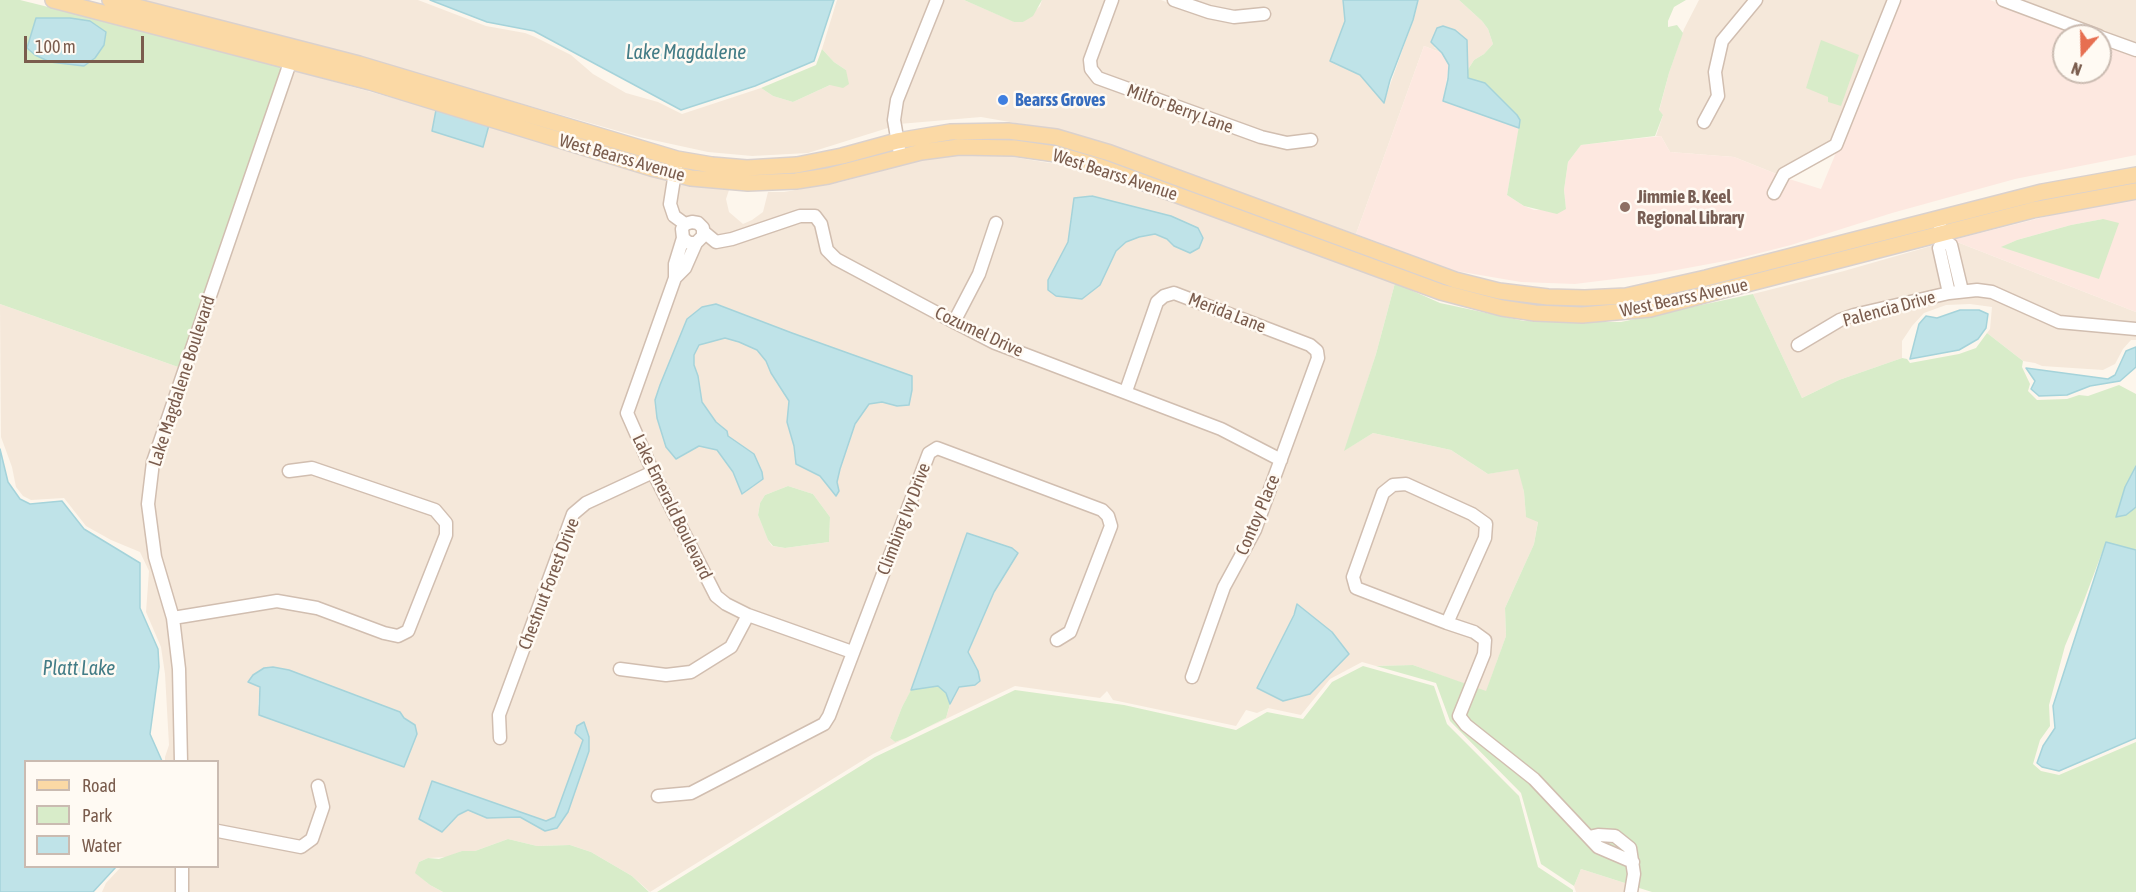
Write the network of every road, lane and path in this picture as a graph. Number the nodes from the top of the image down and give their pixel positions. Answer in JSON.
{"nodes":[{"id":1,"x":53,"y":0,"type":"edge"},
{"id":2,"x":111,"y":0,"type":"edge"},
{"id":3,"x":937,"y":0,"type":"edge"},
{"id":4,"x":1112,"y":0,"type":"edge"},
{"id":5,"x":1174,"y":0,"type":"edge"},
{"id":6,"x":1756,"y":0,"type":"edge"},
{"id":7,"x":1894,"y":0,"type":"edge"},
{"id":8,"x":2003,"y":0,"type":"edge"},
{"id":9,"x":1264,"y":14,"type":"dead end"},
{"id":10,"x":2067,"y":24,"type":"edge"},
{"id":11,"x":2112,"y":41,"type":"edge"},
{"id":12,"x":2136,"y":50,"type":"edge"},
{"id":13,"x":293,"y":54,"type":"junction"},
{"id":14,"x":1704,"y":122,"type":"dead end"},
{"id":15,"x":1311,"y":140,"type":"dead end"},
{"id":16,"x":899,"y":149,"type":"junction"},
{"id":17,"x":676,"y":159,"type":"junction"},
{"id":18,"x":675,"y":175,"type":"junction"},
{"id":19,"x":2136,"y":175,"type":"edge"},
{"id":20,"x":2136,"y":191,"type":"edge"},
{"id":21,"x":1774,"y":193,"type":"dead end"},
{"id":22,"x":1938,"y":219,"type":"junction"},
{"id":23,"x":685,"y":224,"type":"junction"},
{"id":24,"x":996,"y":224,"type":"dead end"},
{"id":25,"x":704,"y":232,"type":"junction"},
{"id":26,"x":683,"y":238,"type":"junction"},
{"id":27,"x":1943,"y":238,"type":"junction"},
{"id":28,"x":696,"y":243,"type":"junction"},
{"id":29,"x":675,"y":278,"type":"junction"},
{"id":30,"x":1706,"y":278,"type":"junction"},
{"id":31,"x":1956,"y":292,"type":"junction"},
{"id":32,"x":1629,"y":312,"type":"junction"},
{"id":33,"x":954,"y":322,"type":"junction"},
{"id":34,"x":2136,"y":329,"type":"edge"},
{"id":35,"x":1798,"y":345,"type":"dead end"},
{"id":36,"x":1317,"y":351,"type":"joint"},
{"id":37,"x":1126,"y":391,"type":"junction"},
{"id":38,"x":1281,"y":459,"type":"junction"},
{"id":39,"x":289,"y":471,"type":"dead end"},
{"id":40,"x":653,"y":472,"type":"junction"},
{"id":41,"x":748,"y":615,"type":"junction"},
{"id":42,"x":173,"y":618,"type":"junction"},
{"id":43,"x":1448,"y":623,"type":"junction"},
{"id":44,"x":1057,"y":640,"type":"dead end"},
{"id":45,"x":852,"y":652,"type":"junction"},
{"id":46,"x":620,"y":669,"type":"dead end"},
{"id":47,"x":1192,"y":677,"type":"dead end"},
{"id":48,"x":500,"y":738,"type":"dead end"},
{"id":49,"x":181,"y":760,"type":"edge"},
{"id":50,"x":318,"y":786,"type":"dead end"},
{"id":51,"x":658,"y":796,"type":"dead end"},
{"id":52,"x":219,"y":831,"type":"edge"},
{"id":53,"x":182,"y":868,"type":"edge"},
{"id":54,"x":182,"y":892,"type":"edge"},
{"id":55,"x":1631,"y":892,"type":"edge"}],
"edges":[{"from":1,"to":13,"type":"main road","name":"West Bearss Avenue"},
{"from":2,"to":13,"type":"main road","name":"West Bearss Avenue"},
{"from":3,"to":16,"type":"street"},
{"from":4,"to":15,"type":"street","name":"Milfor Berry Lane"},
{"from":5,"to":9,"type":"street"},
{"from":6,"to":14,"type":"street"},
{"from":7,"to":21,"type":"street"},
{"from":8,"to":10,"type":"street"},
{"from":11,"to":12,"type":"street"},
{"from":13,"to":17,"type":"main road","name":"West Bearss Avenue"},
{"from":13,"to":18,"type":"main road","name":"West Bearss Avenue"},
{"from":13,"to":42,"type":"street","name":"Lake Magdalene Boulevard"},
{"from":16,"to":17,"type":"main road","name":"West Bearss Avenue"},
{"from":16,"to":18,"type":"main road","name":"West Bearss Avenue"},
{"from":16,"to":30,"type":"main road","name":"West Bearss Avenue"},
{"from":16,"to":32,"type":"main road","name":"West Bearss Avenue"},
{"from":17,"to":18,"type":"street"},
{"from":18,"to":23,"type":"street"},
{"from":19,"to":22,"type":"main road","name":"West Bearss Avenue"},
{"from":20,"to":27,"type":"main road","name":"West Bearss Avenue"},
{"from":22,"to":27,"type":"street"},
{"from":22,"to":30,"type":"main road","name":"West Bearss Avenue"},
{"from":23,"to":25,"type":"street"},
{"from":23,"to":26,"type":"street"},
{"from":24,"to":33,"type":"street"},
{"from":25,"to":28,"type":"street"},
{"from":25,"to":33,"type":"street","name":"Cozumel Drive"},
{"from":26,"to":28,"type":"street"},
{"from":26,"to":29,"type":"street","name":"Lake Emerald Boulevard"},
{"from":27,"to":31,"type":"street"},
{"from":27,"to":32,"type":"main road","name":"West Bearss Avenue"},
{"from":28,"to":29,"type":"street","name":"Lake Emerald Boulevard"},
{"from":29,"to":40,"type":"street","name":"Lake Emerald Boulevard"},
{"from":30,"to":32,"type":"main road"},
{"from":31,"to":34,"type":"street","name":"Palencia Drive"},
{"from":31,"to":35,"type":"street","name":"Palencia Drive"},
{"from":33,"to":37,"type":"street","name":"Cozumel Drive"},
{"from":36,"to":37,"type":"street","name":"Merida Lane"},
{"from":36,"to":38,"type":"street","name":"Contoy Place"},
{"from":37,"to":38,"type":"street","name":"Cozumel Drive"},
{"from":38,"to":47,"type":"street","name":"Contoy Place"},
{"from":39,"to":42,"type":"street"},
{"from":40,"to":41,"type":"street","name":"Lake Emerald Boulevard"},
{"from":40,"to":48,"type":"street","name":"Chestnut Forest Drive"},
{"from":41,"to":45,"type":"street","name":"Lake Emerald Boulevard"},
{"from":41,"to":46,"type":"street"},
{"from":42,"to":49,"type":"street","name":"Lake Magdalene Boulevard"},
{"from":43,"to":43,"type":"street"},
{"from":43,"to":55,"type":"street"},
{"from":44,"to":45,"type":"street","name":"Climbing Ivy Drive"},
{"from":45,"to":51,"type":"street","name":"Climbing Ivy Drive"},
{"from":50,"to":52,"type":"street"},
{"from":53,"to":54,"type":"street"}]}
